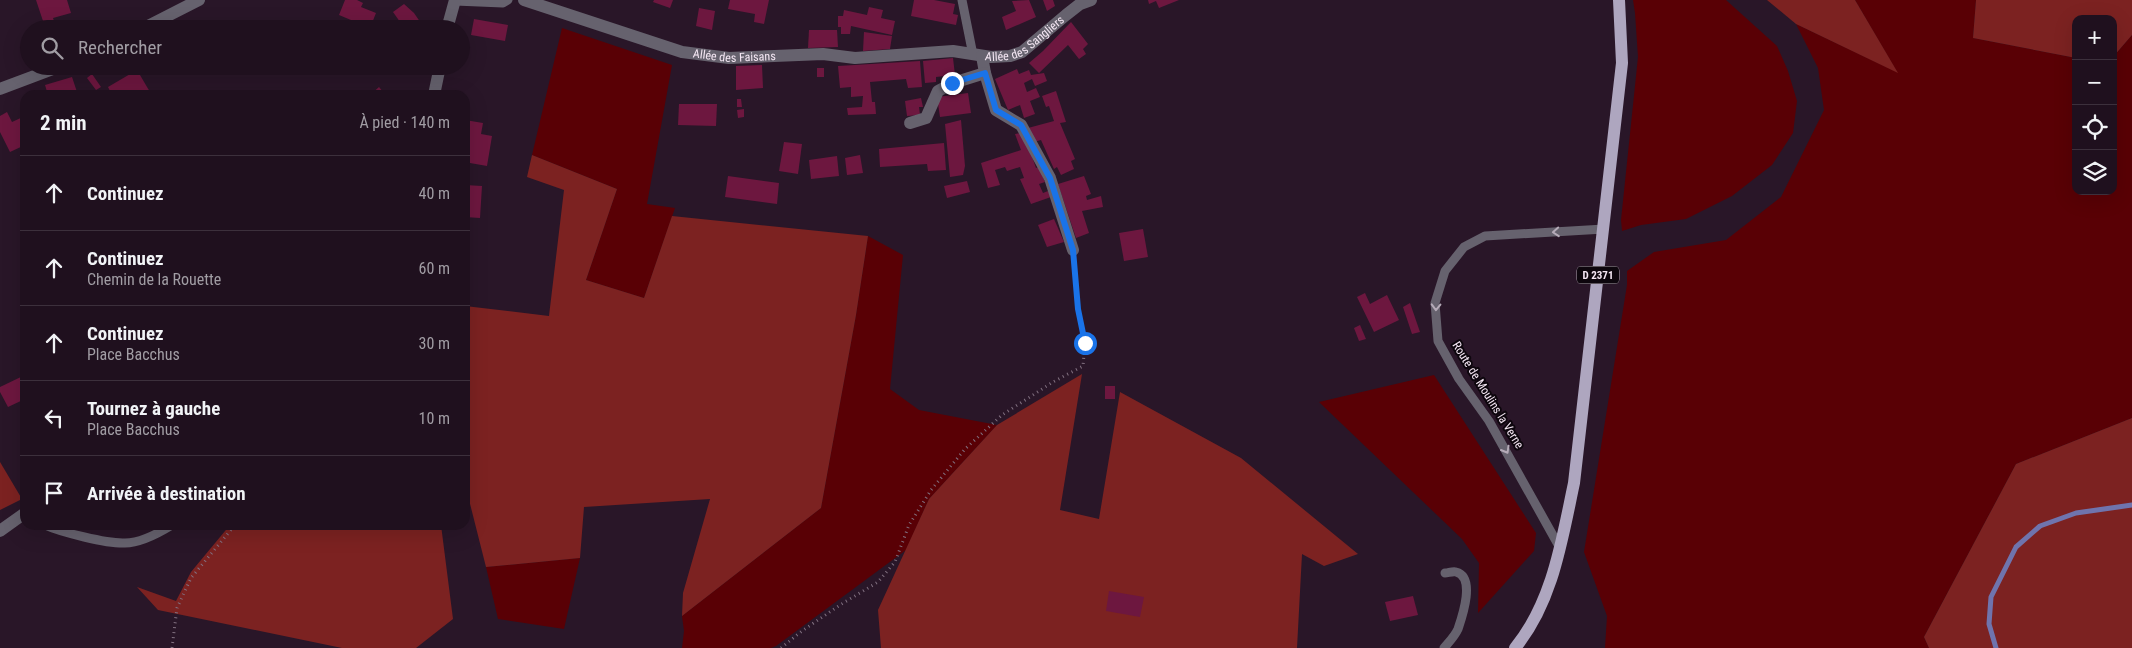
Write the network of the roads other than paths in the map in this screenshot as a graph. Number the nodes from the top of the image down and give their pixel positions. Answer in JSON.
{"nodes":[{"id":1,"x":198,"y":0,"type":"edge"},
{"id":2,"x":508,"y":0,"type":"edge"},
{"id":3,"x":524,"y":0,"type":"edge"},
{"id":4,"x":962,"y":0,"type":"edge"},
{"id":5,"x":1091,"y":0,"type":"edge"},
{"id":6,"x":1619,"y":0,"type":"edge"},
{"id":7,"x":455,"y":1,"type":"edge"},
{"id":8,"x":159,"y":20,"type":"edge"},
{"id":9,"x":450,"y":20,"type":"edge"},
{"id":10,"x":953,"y":50,"type":"joint"},
{"id":11,"x":978,"y":55,"type":"junction"},
{"id":12,"x":985,"y":73,"type":"junction"},
{"id":13,"x":36,"y":75,"type":"edge"},
{"id":14,"x":438,"y":75,"type":"edge"},
{"id":15,"x":0,"y":88,"type":"edge"},
{"id":16,"x":435,"y":90,"type":"edge"},
{"id":17,"x":910,"y":123,"type":"dead end"},
{"id":18,"x":1604,"y":229,"type":"junction"},
{"id":19,"x":1073,"y":250,"type":"road end"},
{"id":20,"x":20,"y":517,"type":"edge"},
{"id":21,"x":58,"y":530,"type":"edge"},
{"id":22,"x":163,"y":530,"type":"edge"},
{"id":23,"x":0,"y":531,"type":"edge"},
{"id":24,"x":1560,"y":548,"type":"junction"},
{"id":25,"x":1445,"y":573,"type":"dead end"},
{"id":26,"x":1444,"y":648,"type":"edge"},
{"id":27,"x":1515,"y":648,"type":"edge"}],
"edges":[{"from":1,"to":8,"type":"street"},
{"from":2,"to":7,"type":"lane"},
{"from":3,"to":10,"type":"street","name":"Allée des Faisans"},
{"from":4,"to":11,"type":"lane"},
{"from":5,"to":11,"type":"street","name":"Allée des Sangliers"},
{"from":6,"to":18,"type":"main road","number":"D 2371"},
{"from":7,"to":9,"type":"street"},
{"from":10,"to":11,"type":"street","name":"Allée des Sangliers"},
{"from":11,"to":12,"type":"street"},
{"from":12,"to":17,"type":"street"},
{"from":12,"to":19,"type":"street"},
{"from":13,"to":15,"type":"street"},
{"from":14,"to":16,"type":"street"},
{"from":18,"to":24,"type":"main road","number":"D 2371"},
{"from":18,"to":24,"type":"lane","name":"Route de Moulins la Verne","one_way":true},
{"from":20,"to":23,"type":"street"},
{"from":21,"to":22,"type":"lane"},
{"from":24,"to":27,"type":"main road","number":"D 2371"},
{"from":25,"to":26,"type":"lane"}]}
